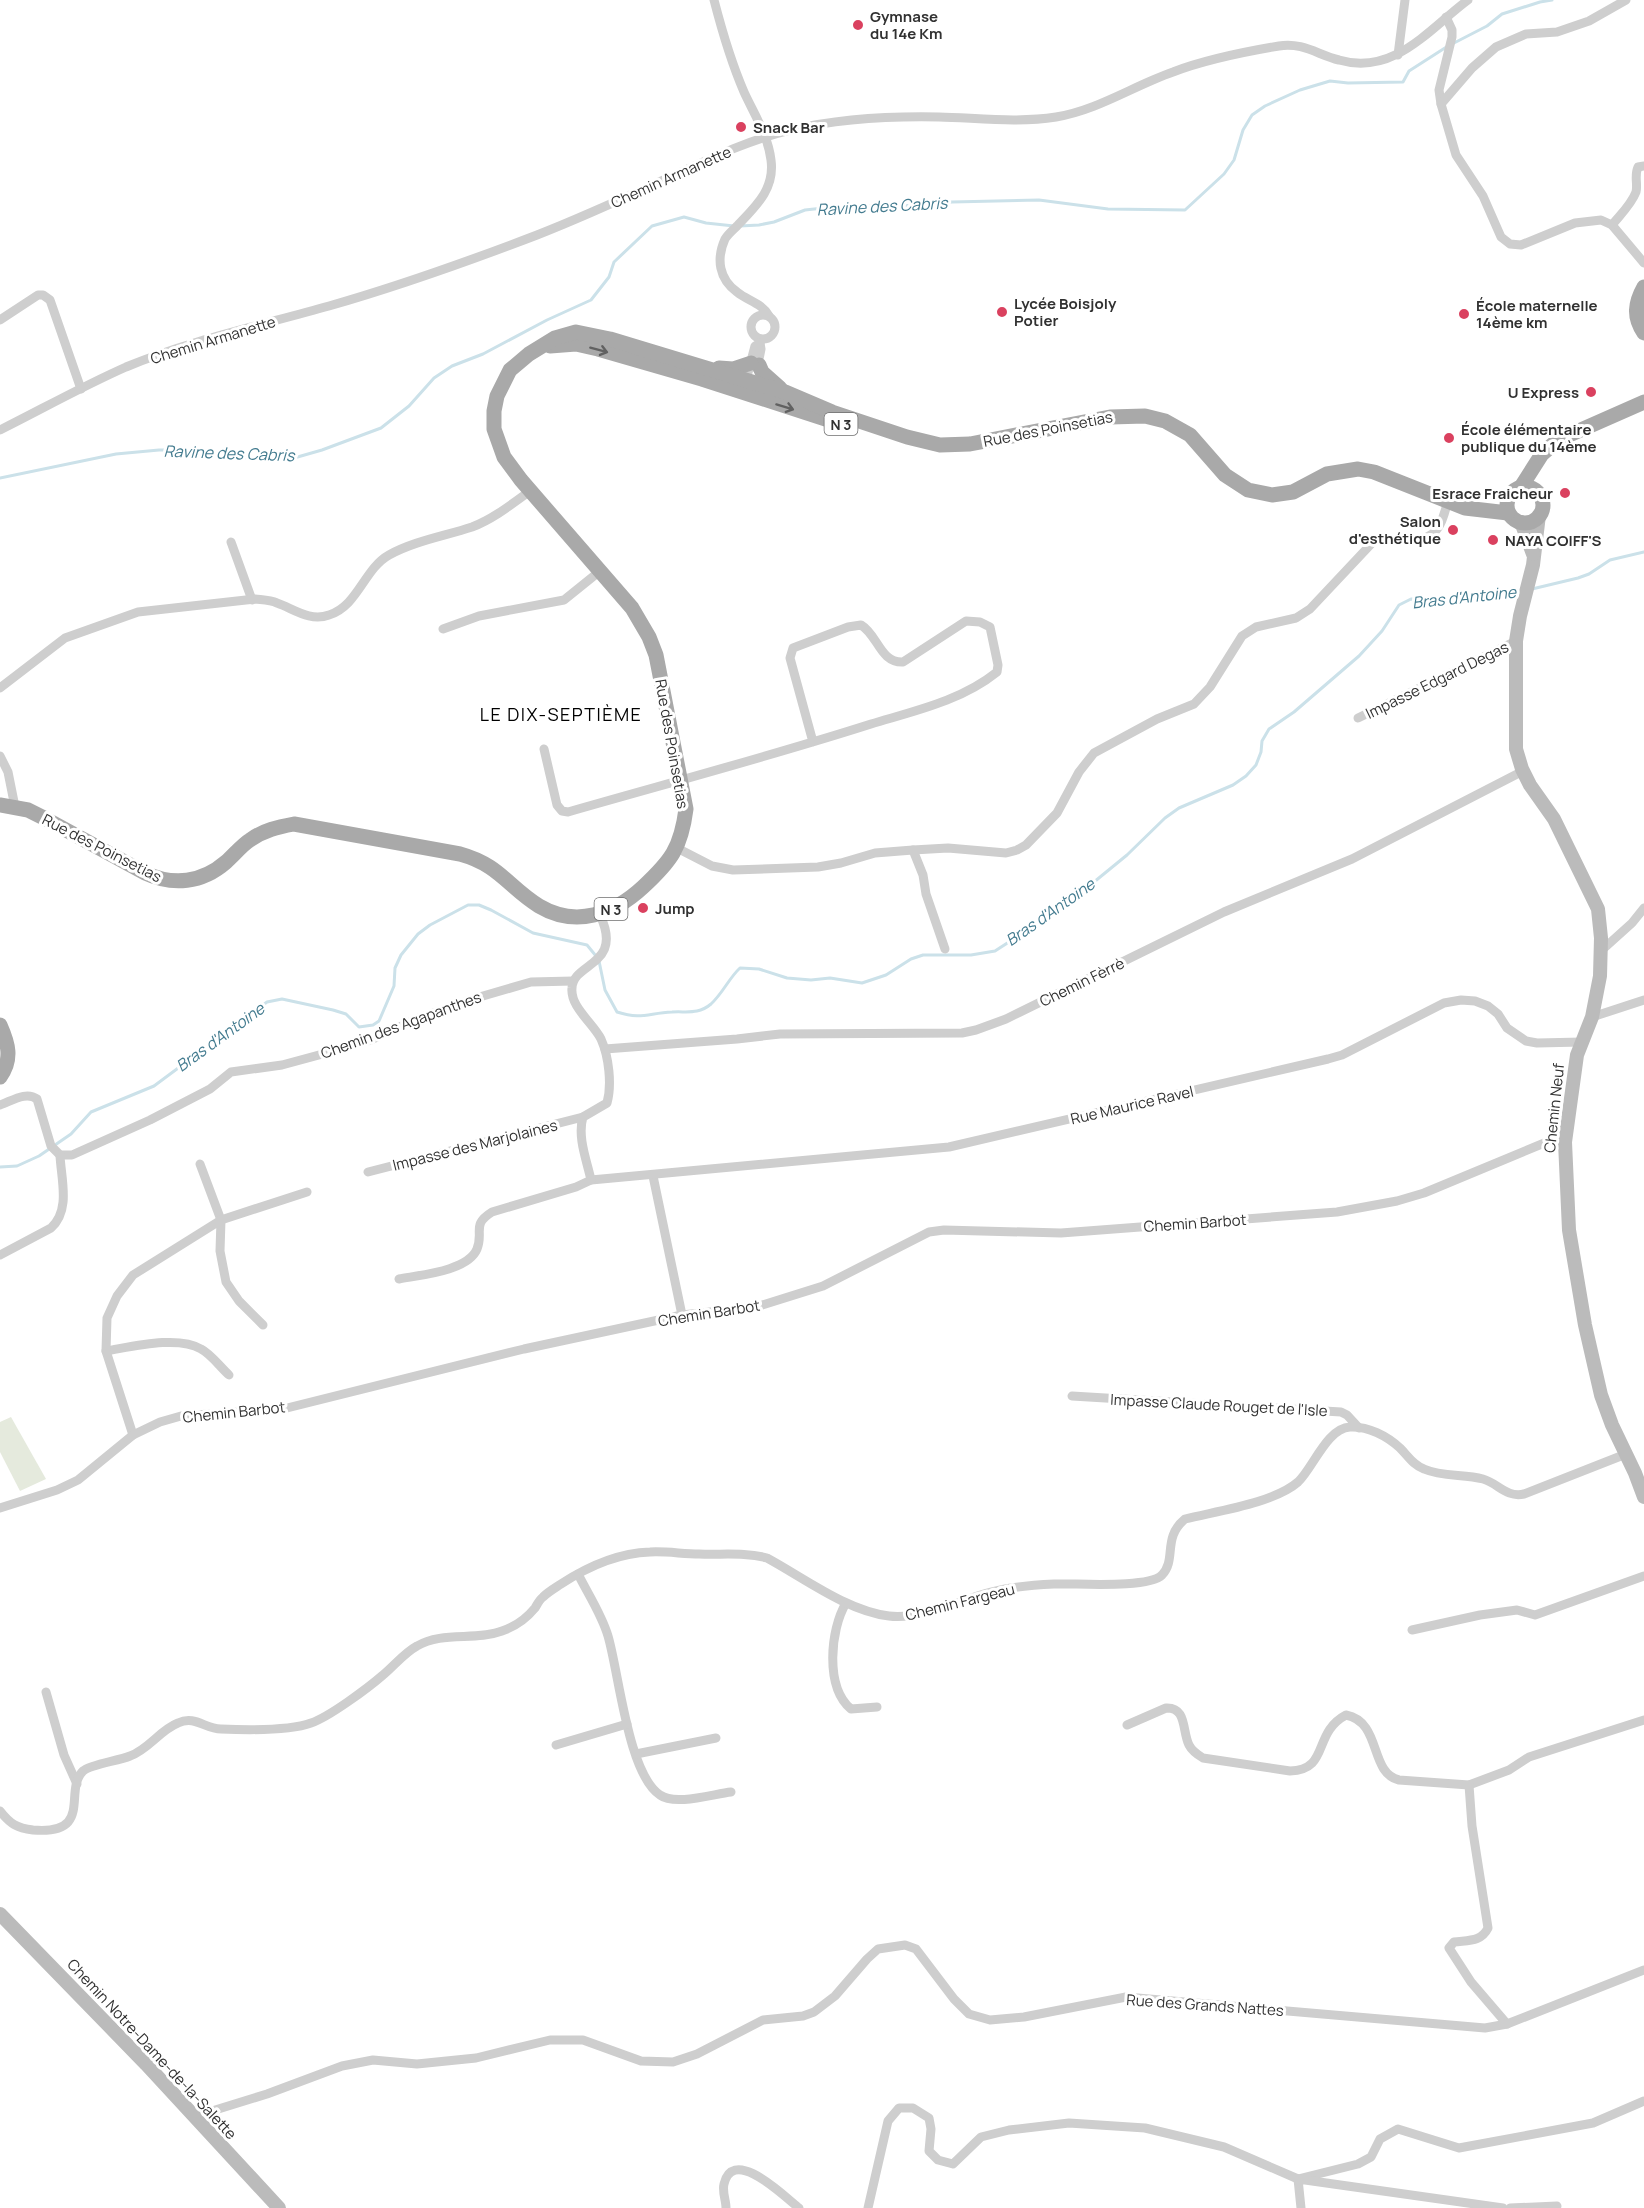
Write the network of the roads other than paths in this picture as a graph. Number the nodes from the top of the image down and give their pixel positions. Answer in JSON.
{"nodes":[{"id":1,"x":714,"y":0,"type":"edge"},
{"id":2,"x":1405,"y":0,"type":"edge"},
{"id":3,"x":1467,"y":0,"type":"edge"},
{"id":4,"x":1626,"y":0,"type":"edge"},
{"id":5,"x":1446,"y":17,"type":"junction"},
{"id":6,"x":1398,"y":55,"type":"junction"},
{"id":7,"x":1441,"y":104,"type":"junction"},
{"id":8,"x":766,"y":137,"type":"junction"},
{"id":9,"x":1644,"y":166,"type":"edge"},
{"id":10,"x":1612,"y":225,"type":"junction"},
{"id":11,"x":1644,"y":263,"type":"edge"},
{"id":12,"x":1644,"y":287,"type":"edge"},
{"id":13,"x":744,"y":296,"type":"junction"},
{"id":14,"x":769,"y":316,"type":"junction"},
{"id":15,"x":754,"y":319,"type":"junction"},
{"id":16,"x":0,"y":320,"type":"edge"},
{"id":17,"x":1644,"y":333,"type":"edge"},
{"id":18,"x":760,"y":341,"type":"junction"},
{"id":19,"x":755,"y":364,"type":"junction"},
{"id":20,"x":700,"y":372,"type":"junction"},
{"id":21,"x":750,"y":387,"type":"junction"},
{"id":22,"x":81,"y":389,"type":"junction"},
{"id":23,"x":785,"y":392,"type":"junction"},
{"id":24,"x":1644,"y":402,"type":"edge"},
{"id":25,"x":1145,"y":416,"type":"junction"},
{"id":26,"x":0,"y":430,"type":"edge"},
{"id":27,"x":1565,"y":439,"type":"junction"},
{"id":28,"x":530,"y":491,"type":"junction"},
{"id":29,"x":1516,"y":491,"type":"junction"},
{"id":30,"x":1537,"y":491,"type":"junction"},
{"id":31,"x":1451,"y":501,"type":"junction"},
{"id":32,"x":1508,"y":513,"type":"junction"},
{"id":33,"x":1539,"y":515,"type":"junction"},
{"id":34,"x":1521,"y":522,"type":"junction"},
{"id":35,"x":231,"y":542,"type":"dead end"},
{"id":36,"x":1534,"y":556,"type":"junction"},
{"id":37,"x":600,"y":571,"type":"junction"},
{"id":38,"x":252,"y":600,"type":"junction"},
{"id":39,"x":443,"y":629,"type":"dead end"},
{"id":40,"x":1516,"y":641,"type":"junction"},
{"id":41,"x":0,"y":688,"type":"edge"},
{"id":42,"x":1358,"y":718,"type":"dead end"},
{"id":43,"x":813,"y":742,"type":"junction"},
{"id":44,"x":544,"y":749,"type":"dead end"},
{"id":45,"x":0,"y":756,"type":"edge"},
{"id":46,"x":1523,"y":771,"type":"junction"},
{"id":47,"x":680,"y":780,"type":"junction"},
{"id":48,"x":7,"y":806,"type":"edge"},
{"id":49,"x":678,"y":848,"type":"junction"},
{"id":50,"x":913,"y":850,"type":"junction"},
{"id":51,"x":1644,"y":908,"type":"edge"},
{"id":52,"x":600,"y":915,"type":"junction"},
{"id":53,"x":945,"y":949,"type":"dead end"},
{"id":54,"x":1602,"y":950,"type":"junction"},
{"id":55,"x":573,"y":981,"type":"junction"},
{"id":56,"x":1644,"y":1000,"type":"edge"},
{"id":57,"x":1592,"y":1017,"type":"junction"},
{"id":58,"x":0,"y":1025,"type":"edge"},
{"id":59,"x":1582,"y":1042,"type":"junction"},
{"id":60,"x":605,"y":1049,"type":"junction"},
{"id":61,"x":0,"y":1077,"type":"edge"},
{"id":62,"x":0,"y":1105,"type":"edge"},
{"id":63,"x":583,"y":1117,"type":"junction"},
{"id":64,"x":1566,"y":1134,"type":"junction"},
{"id":65,"x":60,"y":1155,"type":"junction"},
{"id":66,"x":200,"y":1164,"type":"dead end"},
{"id":67,"x":368,"y":1172,"type":"dead end"},
{"id":68,"x":653,"y":1176,"type":"junction"},
{"id":69,"x":591,"y":1180,"type":"junction"},
{"id":70,"x":307,"y":1192,"type":"dead end"},
{"id":71,"x":221,"y":1220,"type":"junction"},
{"id":72,"x":0,"y":1255,"type":"edge"},
{"id":73,"x":399,"y":1279,"type":"dead end"},
{"id":74,"x":682,"y":1315,"type":"junction"},
{"id":75,"x":263,"y":1325,"type":"dead end"},
{"id":76,"x":106,"y":1351,"type":"junction"},
{"id":77,"x":228,"y":1375,"type":"dead end"},
{"id":78,"x":1072,"y":1396,"type":"dead end"},
{"id":79,"x":1359,"y":1428,"type":"junction"},
{"id":80,"x":133,"y":1435,"type":"junction"},
{"id":81,"x":1626,"y":1454,"type":"junction"},
{"id":82,"x":1644,"y":1497,"type":"edge"},
{"id":83,"x":0,"y":1508,"type":"edge"},
{"id":84,"x":578,"y":1574,"type":"junction"},
{"id":85,"x":1644,"y":1576,"type":"edge"},
{"id":86,"x":846,"y":1603,"type":"junction"},
{"id":87,"x":1412,"y":1630,"type":"dead end"},
{"id":88,"x":46,"y":1692,"type":"dead end"},
{"id":89,"x":877,"y":1707,"type":"dead end"},
{"id":90,"x":1644,"y":1720,"type":"edge"},
{"id":91,"x":627,"y":1724,"type":"junction"},
{"id":92,"x":1127,"y":1725,"type":"dead end"},
{"id":93,"x":716,"y":1738,"type":"dead end"},
{"id":94,"x":556,"y":1745,"type":"dead end"},
{"id":95,"x":636,"y":1754,"type":"junction"},
{"id":96,"x":77,"y":1784,"type":"junction"},
{"id":97,"x":1469,"y":1785,"type":"junction"},
{"id":98,"x":731,"y":1792,"type":"dead end"},
{"id":99,"x":0,"y":1811,"type":"edge"},
{"id":100,"x":0,"y":1914,"type":"edge"},
{"id":101,"x":1644,"y":1970,"type":"edge"},
{"id":102,"x":1507,"y":2024,"type":"junction"},
{"id":103,"x":1644,"y":2101,"type":"edge"},
{"id":104,"x":195,"y":2118,"type":"junction"},
{"id":105,"x":1298,"y":2179,"type":"junction"},
{"id":106,"x":1557,"y":2206,"type":"dead end"},
{"id":107,"x":279,"y":2208,"type":"edge"},
{"id":108,"x":726,"y":2208,"type":"edge"},
{"id":109,"x":799,"y":2208,"type":"edge"},
{"id":110,"x":868,"y":2208,"type":"edge"},
{"id":111,"x":1301,"y":2208,"type":"edge"},
{"id":112,"x":1503,"y":2208,"type":"edge"},
{"id":113,"x":1510,"y":2208,"type":"edge"}],
"edges":[{"from":1,"to":8,"type":"street"},
{"from":2,"to":6,"type":"street"},
{"from":3,"to":5,"type":"street","name":"Chemin Armanette"},
{"from":4,"to":7,"type":"street"},
{"from":5,"to":6,"type":"street","name":"Chemin Armanette"},
{"from":5,"to":7,"type":"street"},
{"from":6,"to":8,"type":"street","name":"Chemin Armanette"},
{"from":7,"to":10,"type":"street"},
{"from":8,"to":13,"type":"street"},
{"from":8,"to":22,"type":"street","name":"Chemin Armanette"},
{"from":9,"to":10,"type":"street"},
{"from":10,"to":11,"type":"street"},
{"from":12,"to":17,"type":"main road"},
{"from":13,"to":14,"type":"street"},
{"from":13,"to":15,"type":"street"},
{"from":14,"to":15,"type":"street"},
{"from":14,"to":18,"type":"street"},
{"from":15,"to":18,"type":"street"},
{"from":16,"to":22,"type":"street"},
{"from":18,"to":19,"type":"street"},
{"from":19,"to":20,"type":"main road"},
{"from":19,"to":21,"type":"street"},
{"from":19,"to":23,"type":"main road"},
{"from":20,"to":21,"type":"main road","name":"Rue des Poinsetias","number":"N 3"},
{"from":20,"to":28,"type":"main road","name":"Rue des Poinsetias","number":"N 3"},
{"from":21,"to":23,"type":"main road","name":"Rue des Poinsetias","number":"N 3"},
{"from":21,"to":25,"type":"main road","name":"Rue des Poinsetias","number":"N 3","one_way":true},
{"from":22,"to":26,"type":"street","name":"Chemin Armanette"},
{"from":23,"to":25,"type":"main road","name":"Rue des Poinsetias","number":"N 3"},
{"from":24,"to":27,"type":"main road"},
{"from":25,"to":31,"type":"main road","name":"Rue des Poinsetias","number":"N 3"},
{"from":27,"to":29,"type":"main road"},
{"from":27,"to":30,"type":"main road"},
{"from":28,"to":37,"type":"main road","name":"Rue des Poinsetias","number":"N 3"},
{"from":28,"to":38,"type":"street"},
{"from":29,"to":30,"type":"main road","number":"N 3"},
{"from":29,"to":31,"type":"main road","name":"Rue des Poinsetias","number":"N 3"},
{"from":29,"to":32,"type":"main road"},
{"from":30,"to":33,"type":"main road"},
{"from":31,"to":32,"type":"main road","name":"Rue des Poinsetias","number":"N 3"},
{"from":31,"to":50,"type":"street"},
{"from":32,"to":34,"type":"main road","number":"N 3"},
{"from":33,"to":34,"type":"main road"},
{"from":33,"to":36,"type":"main road","name":"Chemin Neuf"},
{"from":34,"to":36,"type":"main road"},
{"from":35,"to":38,"type":"street"},
{"from":36,"to":40,"type":"main road","name":"Chemin Neuf"},
{"from":37,"to":39,"type":"street"},
{"from":37,"to":47,"type":"main road","name":"Rue des Poinsetias","number":"N 3"},
{"from":38,"to":41,"type":"street"},
{"from":40,"to":42,"type":"street","name":"Impasse Edgard Degas"},
{"from":40,"to":46,"type":"main road","name":"Chemin Neuf"},
{"from":43,"to":43,"type":"street"},
{"from":43,"to":47,"type":"street"},
{"from":44,"to":47,"type":"street"},
{"from":45,"to":48,"type":"street"},
{"from":46,"to":54,"type":"main road","name":"Chemin Neuf"},
{"from":46,"to":60,"type":"street","name":"Chemin Fèrrè"},
{"from":47,"to":49,"type":"main road","name":"Rue des Poinsetias","number":"N 3"},
{"from":48,"to":52,"type":"main road","name":"Rue des Poinsetias","number":"N 3"},
{"from":49,"to":50,"type":"street"},
{"from":49,"to":52,"type":"main road","name":"Rue des Poinsetias","number":"N 3"},
{"from":50,"to":53,"type":"street"},
{"from":51,"to":54,"type":"street"},
{"from":52,"to":55,"type":"street"},
{"from":54,"to":57,"type":"main road","name":"Chemin Neuf"},
{"from":55,"to":60,"type":"street"},
{"from":55,"to":65,"type":"street","name":"Chemin des Agapanthes"},
{"from":56,"to":57,"type":"street"},
{"from":57,"to":59,"type":"main road","name":"Chemin Neuf"},
{"from":58,"to":61,"type":"main road"},
{"from":59,"to":64,"type":"main road","name":"Chemin Neuf"},
{"from":59,"to":68,"type":"street","name":"Rue Maurice Ravel"},
{"from":60,"to":63,"type":"street","name":"Impasse des Marjolaines"},
{"from":62,"to":65,"type":"street"},
{"from":63,"to":67,"type":"street","name":"Impasse des Marjolaines"},
{"from":63,"to":69,"type":"street"},
{"from":64,"to":74,"type":"street","name":"Chemin Barbot"},
{"from":64,"to":81,"type":"main road","name":"Chemin Neuf"},
{"from":65,"to":72,"type":"street"},
{"from":66,"to":71,"type":"street"},
{"from":68,"to":69,"type":"street","name":"Rue Maurice Ravel"},
{"from":68,"to":74,"type":"street"},
{"from":69,"to":73,"type":"street","name":"Rue Maurice Ravel"},
{"from":70,"to":71,"type":"street"},
{"from":71,"to":75,"type":"street"},
{"from":71,"to":76,"type":"street"},
{"from":74,"to":80,"type":"street","name":"Chemin Barbot"},
{"from":76,"to":77,"type":"street"},
{"from":76,"to":80,"type":"street"},
{"from":78,"to":79,"type":"street","name":"Impasse Claude Rouget de l'Isle"},
{"from":79,"to":81,"type":"street"},
{"from":79,"to":86,"type":"street","name":"Chemin Fargeau"},
{"from":80,"to":83,"type":"street","name":"Chemin Barbot"},
{"from":81,"to":82,"type":"main road","name":"Chemin Neuf"},
{"from":84,"to":86,"type":"street","name":"Chemin Fargeau"},
{"from":84,"to":91,"type":"street"},
{"from":84,"to":96,"type":"street","name":"Chemin Fargeau"},
{"from":85,"to":87,"type":"street"},
{"from":86,"to":89,"type":"street"},
{"from":88,"to":96,"type":"street"},
{"from":90,"to":97,"type":"street"},
{"from":91,"to":94,"type":"street"},
{"from":91,"to":95,"type":"street"},
{"from":92,"to":97,"type":"street"},
{"from":93,"to":95,"type":"street"},
{"from":95,"to":98,"type":"street"},
{"from":96,"to":99,"type":"street"},
{"from":97,"to":102,"type":"street"},
{"from":100,"to":104,"type":"main road","name":"Chemin Notre-Dame-de-la-Salette"},
{"from":101,"to":102,"type":"street","name":"Rue des Grands Nattes"},
{"from":102,"to":104,"type":"street","name":"Rue des Grands Nattes"},
{"from":103,"to":105,"type":"street"},
{"from":104,"to":107,"type":"main road","name":"Chemin Notre-Dame-de-la-Salette"},
{"from":105,"to":110,"type":"street"},
{"from":105,"to":111,"type":"street"},
{"from":105,"to":112,"type":"street"},
{"from":106,"to":113,"type":"street"},
{"from":108,"to":109,"type":"street"}]}
